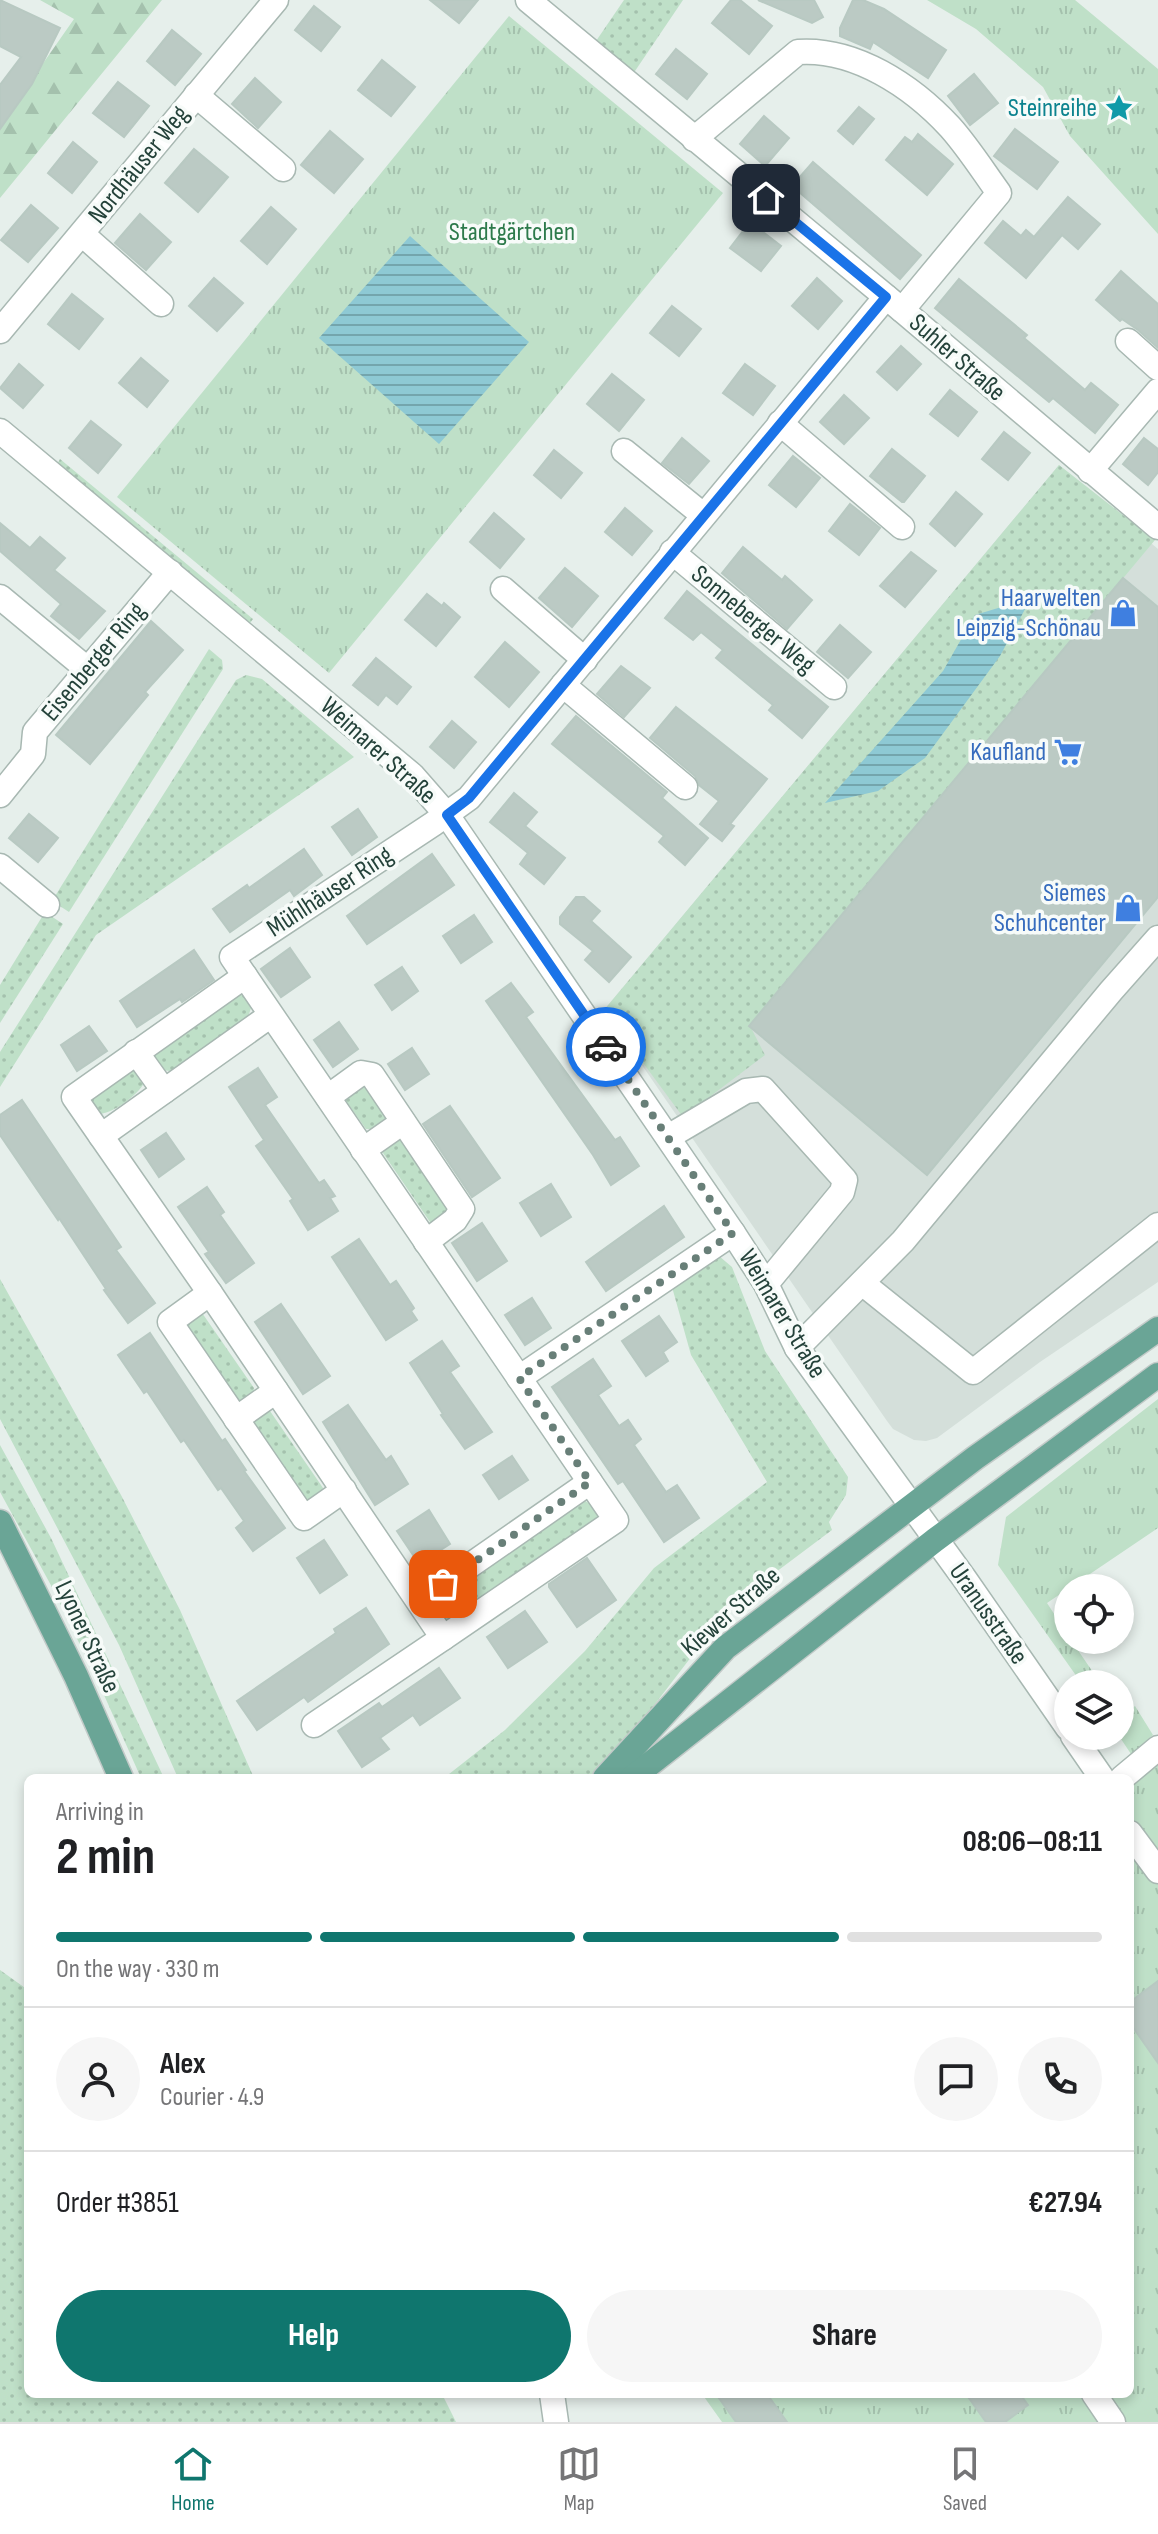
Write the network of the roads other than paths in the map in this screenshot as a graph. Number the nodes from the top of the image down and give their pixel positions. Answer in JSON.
{"nodes":[{"id":1,"x":276,"y":0,"type":"edge"},
{"id":2,"x":528,"y":0,"type":"edge"},
{"id":3,"x":196,"y":95,"type":"junction"},
{"id":4,"x":694,"y":139,"type":"junction"},
{"id":5,"x":283,"y":169,"type":"dead end"},
{"id":6,"x":82,"y":234,"type":"junction"},
{"id":7,"x":161,"y":304,"type":"dead end"},
{"id":8,"x":894,"y":304,"type":"junction"},
{"id":9,"x":0,"y":331,"type":"edge"},
{"id":10,"x":1128,"y":341,"type":"dead end"},
{"id":11,"x":1158,"y":368,"type":"edge"},
{"id":12,"x":1158,"y":391,"type":"edge"},
{"id":13,"x":780,"y":423,"type":"junction"},
{"id":14,"x":0,"y":431,"type":"edge"},
{"id":15,"x":624,"y":451,"type":"dead end"},
{"id":16,"x":1090,"y":471,"type":"junction"},
{"id":17,"x":703,"y":515,"type":"junction"},
{"id":18,"x":902,"y":527,"type":"dead end"},
{"id":19,"x":1158,"y":527,"type":"edge"},
{"id":20,"x":672,"y":552,"type":"junction"},
{"id":21,"x":170,"y":572,"type":"junction"},
{"id":22,"x":503,"y":589,"type":"dead end"},
{"id":23,"x":0,"y":597,"type":"edge"},
{"id":24,"x":585,"y":660,"type":"junction"},
{"id":25,"x":87,"y":669,"type":"junction"},
{"id":26,"x":563,"y":685,"type":"junction"},
{"id":27,"x":834,"y":687,"type":"dead end"},
{"id":28,"x":685,"y":787,"type":"dead end"},
{"id":29,"x":0,"y":795,"type":"edge"},
{"id":30,"x":447,"y":815,"type":"junction"},
{"id":31,"x":0,"y":866,"type":"edge"},
{"id":32,"x":47,"y":905,"type":"dead end"},
{"id":33,"x":1158,"y":938,"type":"edge"},
{"id":34,"x":245,"y":976,"type":"junction"},
{"id":35,"x":271,"y":1015,"type":"junction"},
{"id":36,"x":136,"y":1052,"type":"junction"},
{"id":37,"x":164,"y":1091,"type":"junction"},
{"id":38,"x":328,"y":1097,"type":"junction"},
{"id":39,"x":403,"y":1122,"type":"junction"},
{"id":40,"x":101,"y":1136,"type":"junction"},
{"id":41,"x":668,"y":1137,"type":"junction"},
{"id":42,"x":363,"y":1150,"type":"junction"},
{"id":43,"x":1158,"y":1225,"type":"edge"},
{"id":44,"x":733,"y":1233,"type":"junction"},
{"id":45,"x":426,"y":1242,"type":"junction"},
{"id":46,"x":862,"y":1283,"type":"junction"},
{"id":47,"x":766,"y":1284,"type":"junction"},
{"id":48,"x":210,"y":1293,"type":"junction"},
{"id":49,"x":1158,"y":1329,"type":"edge"},
{"id":50,"x":797,"y":1348,"type":"junction"},
{"id":51,"x":1158,"y":1375,"type":"edge"},
{"id":52,"x":519,"y":1378,"type":"junction"},
{"id":53,"x":276,"y":1391,"type":"junction"},
{"id":54,"x":236,"y":1419,"type":"junction"},
{"id":55,"x":590,"y":1482,"type":"junction"},
{"id":56,"x":344,"y":1490,"type":"junction"},
{"id":57,"x":910,"y":1506,"type":"junction"},
{"id":58,"x":0,"y":1522,"type":"edge"},
{"id":59,"x":935,"y":1540,"type":"junction"},
{"id":60,"x":419,"y":1601,"type":"junction"},
{"id":61,"x":443,"y":1638,"type":"junction"},
{"id":62,"x":1054,"y":1708,"type":"edge"},
{"id":63,"x":314,"y":1725,"type":"dead end"},
{"id":64,"x":1158,"y":1748,"type":"edge"},
{"id":65,"x":1083,"y":1750,"type":"edge"},
{"id":66,"x":119,"y":1774,"type":"edge"},
{"id":67,"x":609,"y":1774,"type":"edge"},
{"id":68,"x":637,"y":1774,"type":"edge"},
{"id":69,"x":1099,"y":1774,"type":"edge"},
{"id":70,"x":1127,"y":1774,"type":"edge"},
{"id":71,"x":1134,"y":1838,"type":"edge"},
{"id":72,"x":1158,"y":1871,"type":"edge"},
{"id":73,"x":553,"y":2398,"type":"edge"},
{"id":74,"x":1097,"y":2398,"type":"edge"},
{"id":75,"x":556,"y":2422,"type":"edge"},
{"id":76,"x":1113,"y":2422,"type":"edge"}],
"edges":[{"from":1,"to":3,"type":"street","name":"Nordhäuser Weg"},
{"from":2,"to":4,"type":"street","name":"Suhler Straße"},
{"from":3,"to":5,"type":"street","name":"Nordhäuser Weg"},
{"from":3,"to":6,"type":"street","name":"Nordhäuser Weg"},
{"from":4,"to":8,"type":"street","name":"Suhler Straße"},
{"from":4,"to":8,"type":"street","name":"Sonneberger Weg"},
{"from":6,"to":7,"type":"street","name":"Nordhäuser Weg"},
{"from":6,"to":9,"type":"street","name":"Nordhäuser Weg"},
{"from":8,"to":13,"type":"street","name":"Sonneberger Weg"},
{"from":8,"to":16,"type":"street","name":"Suhler Straße"},
{"from":10,"to":11,"type":"street"},
{"from":12,"to":16,"type":"street"},
{"from":13,"to":17,"type":"street","name":"Sonneberger Weg"},
{"from":13,"to":18,"type":"street"},
{"from":14,"to":21,"type":"street","name":"Weimarer Straße"},
{"from":15,"to":17,"type":"street"},
{"from":16,"to":19,"type":"street","name":"Suhler Straße"},
{"from":17,"to":20,"type":"street","name":"Sonneberger Weg"},
{"from":20,"to":24,"type":"street","name":"Sonneberger Weg"},
{"from":20,"to":27,"type":"street","name":"Sonneberger Weg"},
{"from":21,"to":25,"type":"street","name":"Eisenberger Ring"},
{"from":21,"to":30,"type":"street","name":"Weimarer Straße"},
{"from":22,"to":24,"type":"street"},
{"from":23,"to":25,"type":"street"},
{"from":24,"to":26,"type":"street","name":"Sonneberger Weg"},
{"from":25,"to":29,"type":"street","name":"Eisenberger Ring"},
{"from":26,"to":28,"type":"street"},
{"from":26,"to":30,"type":"street","name":"Sonneberger Weg"},
{"from":30,"to":34,"type":"street","name":"Mühlhäuser Ring"},
{"from":30,"to":41,"type":"street","name":"Weimarer Straße"},
{"from":31,"to":32,"type":"street"},
{"from":33,"to":46,"type":"street"},
{"from":34,"to":35,"type":"street"},
{"from":34,"to":36,"type":"street"},
{"from":35,"to":37,"type":"street"},
{"from":35,"to":38,"type":"street"},
{"from":36,"to":37,"type":"street"},
{"from":36,"to":40,"type":"street"},
{"from":37,"to":40,"type":"street"},
{"from":38,"to":39,"type":"street"},
{"from":38,"to":42,"type":"street"},
{"from":39,"to":42,"type":"street"},
{"from":39,"to":45,"type":"street"},
{"from":40,"to":48,"type":"street"},
{"from":41,"to":44,"type":"street","name":"Weimarer Straße"},
{"from":41,"to":47,"type":"street"},
{"from":42,"to":45,"type":"street"},
{"from":43,"to":46,"type":"street"},
{"from":44,"to":47,"type":"street","name":"Weimarer Straße"},
{"from":44,"to":52,"type":"street"},
{"from":45,"to":52,"type":"street"},
{"from":46,"to":50,"type":"street"},
{"from":47,"to":50,"type":"street","name":"Weimarer Straße"},
{"from":48,"to":53,"type":"street"},
{"from":48,"to":54,"type":"street"},
{"from":49,"to":57,"type":"main road","name":"Kiewer Straße"},
{"from":50,"to":57,"type":"street","name":"Weimarer Straße"},
{"from":51,"to":59,"type":"main road"},
{"from":52,"to":55,"type":"street"},
{"from":53,"to":54,"type":"street"},
{"from":53,"to":56,"type":"street"},
{"from":54,"to":56,"type":"street"},
{"from":55,"to":60,"type":"street"},
{"from":55,"to":61,"type":"street"},
{"from":56,"to":60,"type":"street"},
{"from":57,"to":59,"type":"street"},
{"from":57,"to":67,"type":"main road","name":"Kiewer Straße"},
{"from":58,"to":66,"type":"main road","name":"Lyoner Straße"},
{"from":59,"to":62,"type":"street","name":"Uranusstraße"},
{"from":59,"to":68,"type":"main road"},
{"from":60,"to":61,"type":"street"},
{"from":61,"to":63,"type":"street"},
{"from":64,"to":70,"type":"street"},
{"from":65,"to":69,"type":"street"},
{"from":71,"to":72,"type":"street"},
{"from":73,"to":75,"type":"street"},
{"from":74,"to":76,"type":"street"}]}
